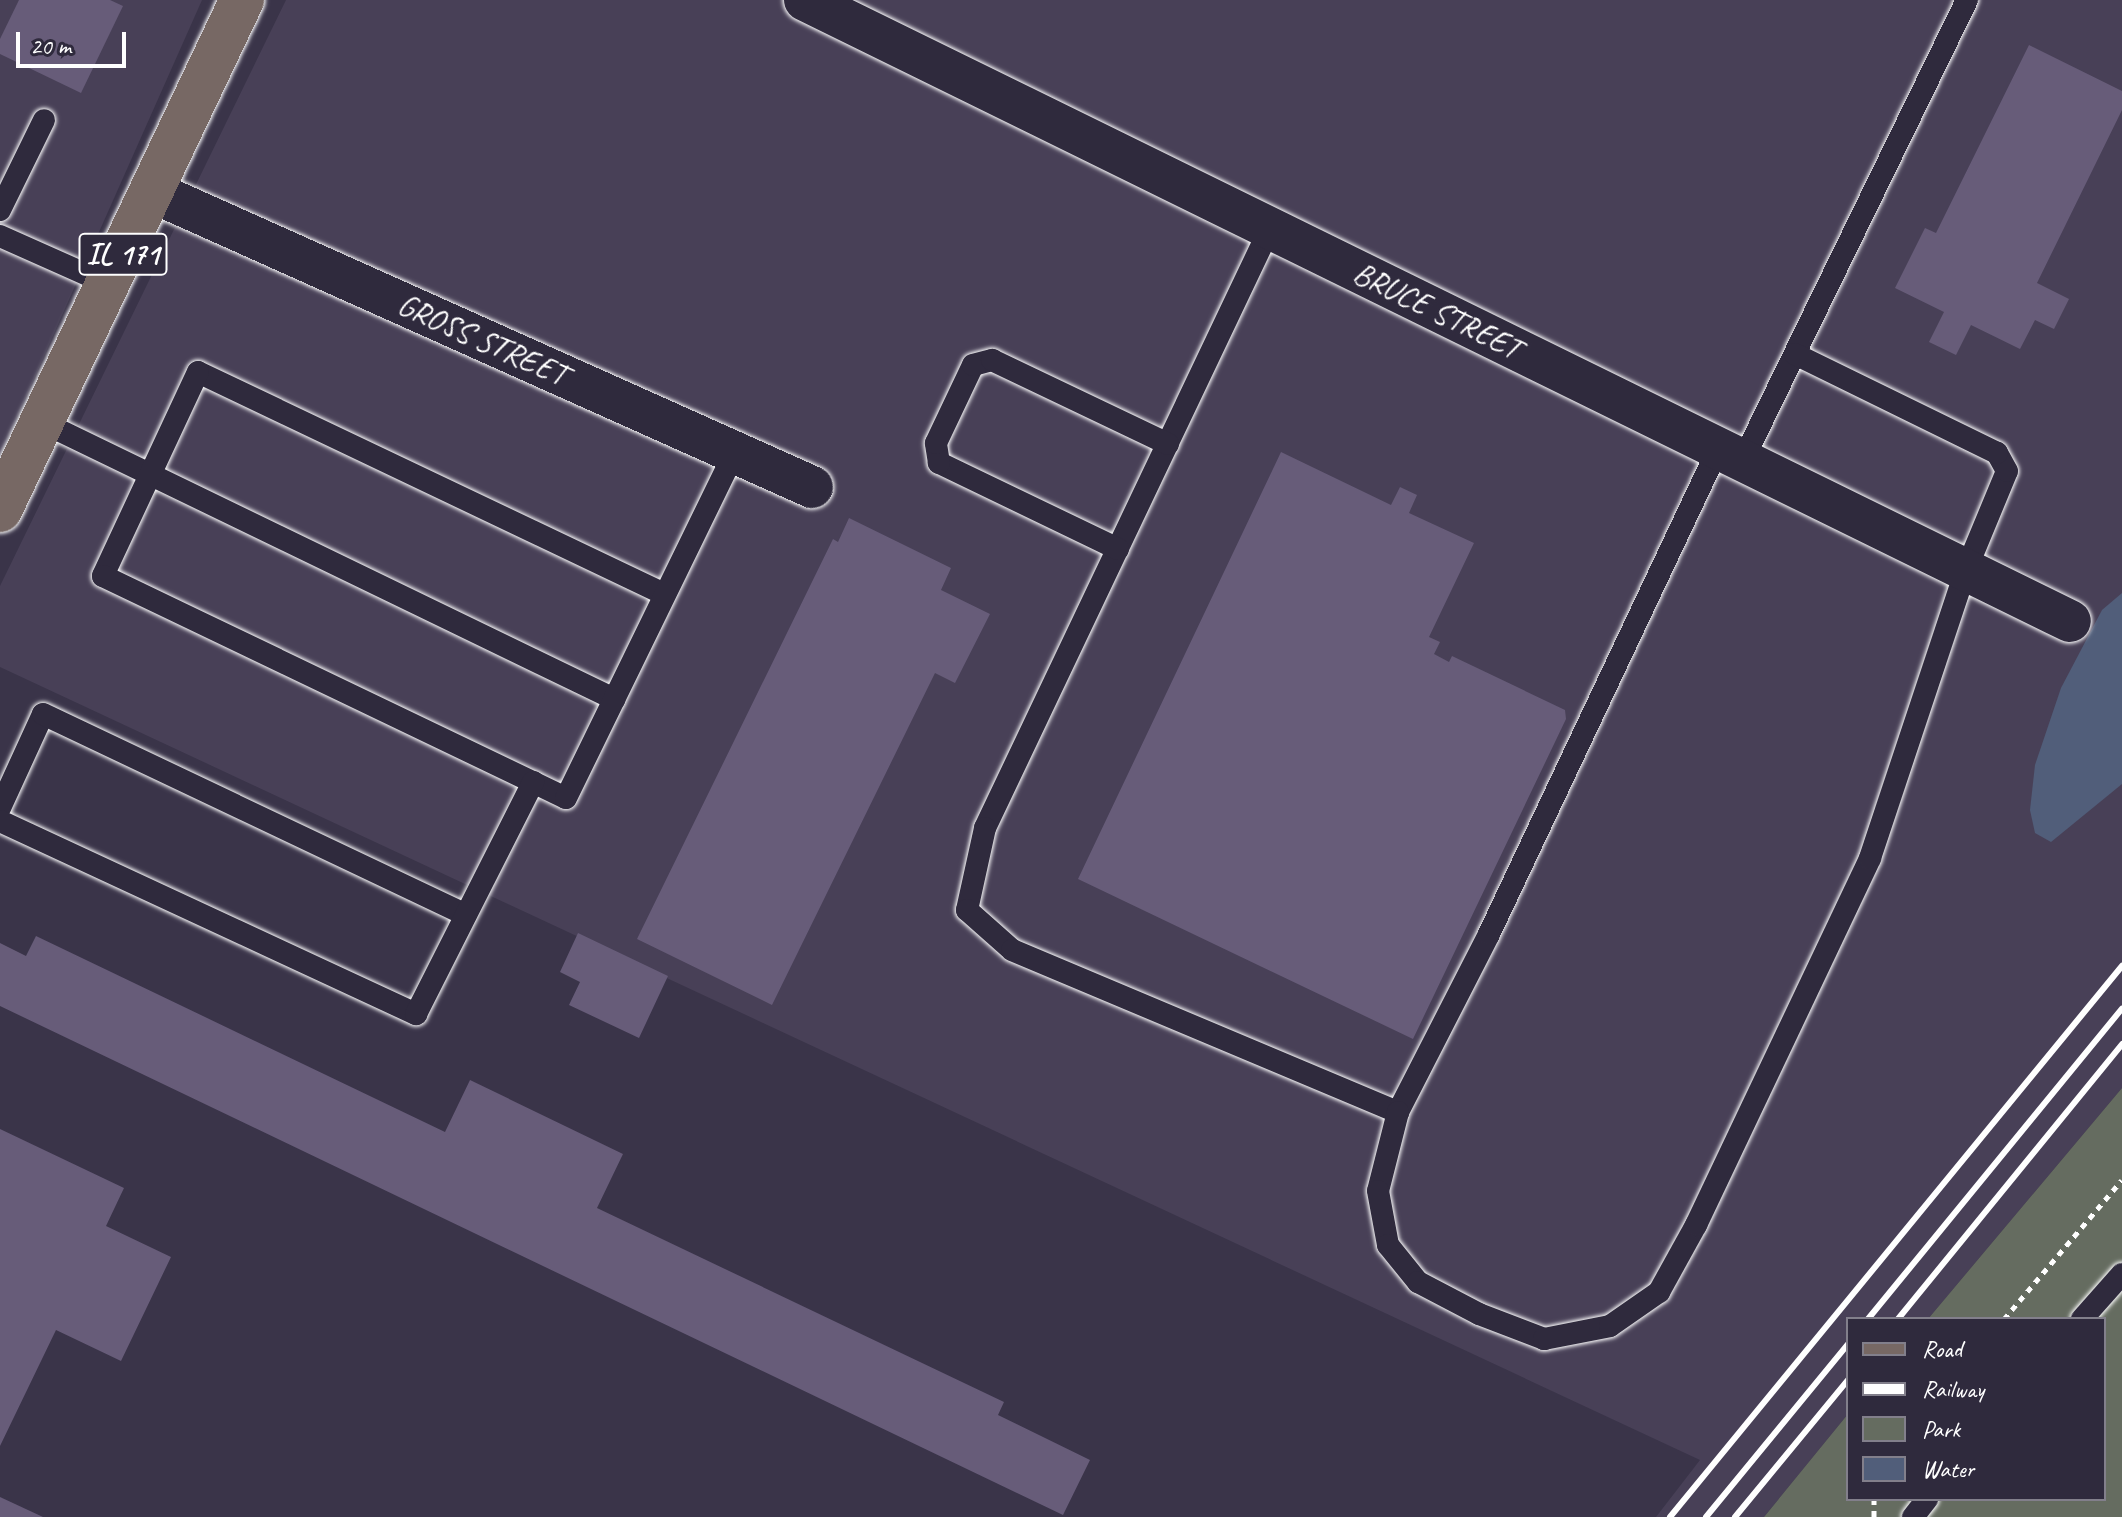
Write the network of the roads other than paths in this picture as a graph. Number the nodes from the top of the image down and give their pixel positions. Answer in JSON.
{"nodes":[{"id":1,"x":242,"y":0,"type":"edge"},
{"id":2,"x":805,"y":0,"type":"edge"},
{"id":3,"x":1967,"y":0,"type":"edge"},
{"id":4,"x":44,"y":120,"type":"dead end"},
{"id":5,"x":153,"y":192,"type":"junction"},
{"id":6,"x":0,"y":210,"type":"edge"},
{"id":7,"x":1270,"y":228,"type":"junction"},
{"id":8,"x":0,"y":236,"type":"edge"},
{"id":9,"x":108,"y":284,"type":"junction"},
{"id":10,"x":1795,"y":354,"type":"junction"},
{"id":11,"x":42,"y":422,"type":"junction"},
{"id":12,"x":1168,"y":444,"type":"junction"},
{"id":13,"x":735,"y":452,"type":"junction"},
{"id":14,"x":1730,"y":454,"type":"junction"},
{"id":15,"x":150,"y":473,"type":"junction"},
{"id":16,"x":812,"y":487,"type":"dead end"},
{"id":17,"x":0,"y":510,"type":"edge"},
{"id":18,"x":1118,"y":549,"type":"junction"},
{"id":19,"x":1966,"y":570,"type":"junction"},
{"id":20,"x":664,"y":594,"type":"junction"},
{"id":21,"x":2070,"y":621,"type":"dead end"},
{"id":22,"x":614,"y":699,"type":"junction"},
{"id":23,"x":533,"y":782,"type":"junction"},
{"id":24,"x":0,"y":808,"type":"edge"},
{"id":25,"x":0,"y":821,"type":"edge"},
{"id":26,"x":466,"y":915,"type":"junction"},
{"id":27,"x":1398,"y":1112,"type":"junction"},
{"id":28,"x":2122,"y":1274,"type":"edge"},
{"id":29,"x":2084,"y":1317,"type":"edge"},
{"id":30,"x":1925,"y":1501,"type":"edge"},
{"id":31,"x":1913,"y":1517,"type":"edge"}],
"edges":[{"from":1,"to":5,"type":"main road","number":"IL 171"},
{"from":2,"to":7,"type":"street","name":"BRUCE STREET"},
{"from":3,"to":10,"type":"lane"},
{"from":4,"to":6,"type":"lane"},
{"from":5,"to":9,"type":"main road","number":"IL 171"},
{"from":5,"to":13,"type":"street","name":"GROSS STREET"},
{"from":7,"to":12,"type":"lane"},
{"from":7,"to":14,"type":"street","name":"BRUCE STREET"},
{"from":8,"to":9,"type":"lane"},
{"from":9,"to":11,"type":"main road","number":"IL 171"},
{"from":10,"to":14,"type":"lane"},
{"from":10,"to":19,"type":"lane"},
{"from":11,"to":15,"type":"lane"},
{"from":11,"to":17,"type":"main road","number":"IL 171"},
{"from":12,"to":18,"type":"lane"},
{"from":12,"to":18,"type":"lane"},
{"from":13,"to":16,"type":"street","name":"GROSS STREET"},
{"from":13,"to":20,"type":"lane"},
{"from":14,"to":19,"type":"street","name":"BRUCE STREET"},
{"from":14,"to":27,"type":"lane"},
{"from":15,"to":20,"type":"lane"},
{"from":15,"to":22,"type":"lane"},
{"from":15,"to":23,"type":"lane"},
{"from":18,"to":27,"type":"lane"},
{"from":19,"to":21,"type":"street","name":"BRUCE STREET"},
{"from":19,"to":27,"type":"lane"},
{"from":20,"to":22,"type":"lane"},
{"from":22,"to":23,"type":"lane"},
{"from":23,"to":26,"type":"lane"},
{"from":24,"to":26,"type":"lane"},
{"from":25,"to":26,"type":"lane"},
{"from":28,"to":29,"type":"lane"},
{"from":30,"to":31,"type":"lane"}]}
